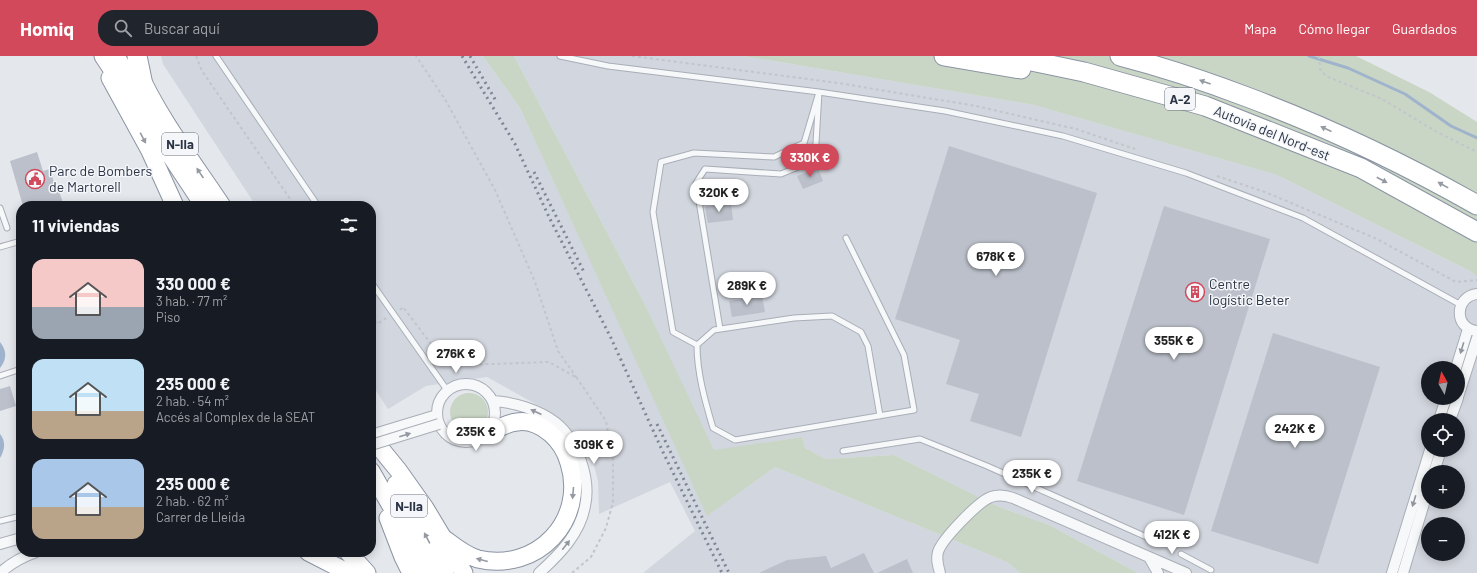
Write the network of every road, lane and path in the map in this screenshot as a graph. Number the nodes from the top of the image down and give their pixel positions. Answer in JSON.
{"nodes":[{"id":1,"x":96,"y":56,"type":"edge"},
{"id":2,"x":103,"y":56,"type":"edge"},
{"id":3,"x":115,"y":56,"type":"edge"},
{"id":4,"x":131,"y":56,"type":"edge"},
{"id":5,"x":137,"y":56,"type":"edge"},
{"id":6,"x":196,"y":56,"type":"edge"},
{"id":7,"x":216,"y":56,"type":"edge"},
{"id":8,"x":416,"y":56,"type":"edge"},
{"id":9,"x":560,"y":56,"type":"edge"},
{"id":10,"x":944,"y":56,"type":"edge"},
{"id":11,"x":1007,"y":56,"type":"edge"},
{"id":12,"x":1120,"y":56,"type":"edge"},
{"id":13,"x":1319,"y":56,"type":"edge"},
{"id":14,"x":142,"y":80,"type":"junction"},
{"id":15,"x":819,"y":92,"type":"junction"},
{"id":16,"x":161,"y":140,"type":"junction"},
{"id":17,"x":1477,"y":152,"type":"edge"},
{"id":18,"x":1347,"y":163,"type":"junction"},
{"id":19,"x":173,"y":201,"type":"edge"},
{"id":20,"x":201,"y":201,"type":"edge"},
{"id":21,"x":219,"y":201,"type":"edge"},
{"id":22,"x":292,"y":201,"type":"edge"},
{"id":23,"x":315,"y":201,"type":"edge"},
{"id":24,"x":1477,"y":205,"type":"edge"},
{"id":25,"x":0,"y":208,"type":"edge"},
{"id":26,"x":7,"y":228,"type":"dead end"},
{"id":27,"x":1477,"y":232,"type":"edge"},
{"id":28,"x":846,"y":238,"type":"dead end"},
{"id":29,"x":16,"y":242,"type":"edge"},
{"id":30,"x":0,"y":247,"type":"edge"},
{"id":31,"x":376,"y":289,"type":"edge"},
{"id":32,"x":1477,"y":294,"type":"edge"},
{"id":33,"x":1461,"y":305,"type":"junction"},
{"id":34,"x":393,"y":314,"type":"junction"},
{"id":35,"x":376,"y":323,"type":"edge"},
{"id":36,"x":720,"y":329,"type":"junction"},
{"id":37,"x":1472,"y":330,"type":"edge"},
{"id":38,"x":1477,"y":338,"type":"edge"},
{"id":39,"x":697,"y":344,"type":"junction"},
{"id":40,"x":1459,"y":361,"type":"edge"},
{"id":41,"x":16,"y":371,"type":"edge"},
{"id":42,"x":1465,"y":375,"type":"edge"},
{"id":43,"x":0,"y":376,"type":"edge"},
{"id":44,"x":577,"y":378,"type":"junction"},
{"id":45,"x":447,"y":390,"type":"junction"},
{"id":46,"x":493,"y":401,"type":"junction"},
{"id":47,"x":880,"y":416,"type":"junction"},
{"id":48,"x":438,"y":420,"type":"junction"},
{"id":49,"x":486,"y":434,"type":"junction"},
{"id":50,"x":376,"y":436,"type":"edge"},
{"id":51,"x":376,"y":443,"type":"edge"},
{"id":52,"x":376,"y":443,"type":"edge"},
{"id":53,"x":376,"y":446,"type":"edge"},
{"id":54,"x":843,"y":451,"type":"dead end"},
{"id":55,"x":1428,"y":457,"type":"edge"},
{"id":56,"x":376,"y":479,"type":"edge"},
{"id":57,"x":376,"y":482,"type":"edge"},
{"id":58,"x":1422,"y":509,"type":"edge"},
{"id":59,"x":16,"y":517,"type":"edge"},
{"id":60,"x":0,"y":520,"type":"edge"},
{"id":61,"x":442,"y":537,"type":"junction"},
{"id":62,"x":16,"y":539,"type":"edge"},
{"id":63,"x":1151,"y":539,"type":"dead end"},
{"id":64,"x":0,"y":544,"type":"edge"},
{"id":65,"x":1181,"y":554,"type":"dead end"},
{"id":66,"x":23,"y":557,"type":"edge"},
{"id":67,"x":318,"y":557,"type":"edge"},
{"id":68,"x":353,"y":557,"type":"edge"},
{"id":69,"x":1149,"y":557,"type":"junction"},
{"id":70,"x":1211,"y":570,"type":"dead end"},
{"id":71,"x":0,"y":573,"type":"edge"},
{"id":72,"x":349,"y":573,"type":"edge"},
{"id":73,"x":367,"y":573,"type":"edge"},
{"id":74,"x":411,"y":573,"type":"edge"},
{"id":75,"x":429,"y":573,"type":"edge"},
{"id":76,"x":445,"y":573,"type":"edge"},
{"id":77,"x":464,"y":573,"type":"edge"},
{"id":78,"x":539,"y":573,"type":"edge"},
{"id":79,"x":572,"y":573,"type":"edge"},
{"id":80,"x":940,"y":573,"type":"edge"},
{"id":81,"x":1158,"y":573,"type":"edge"},
{"id":82,"x":1186,"y":573,"type":"edge"},
{"id":83,"x":1392,"y":573,"type":"edge"},
{"id":84,"x":1403,"y":573,"type":"edge"}],
"edges":[{"from":1,"to":19,"type":"highway","one_way":true},
{"from":2,"to":16,"type":"highway"},
{"from":3,"to":16,"type":"highway"},
{"from":4,"to":14,"type":"highway","number":"N-IIa"},
{"from":5,"to":14,"type":"highway"},
{"from":6,"to":22,"type":"path"},
{"from":7,"to":23,"type":"lane"},
{"from":8,"to":44,"type":"path"},
{"from":9,"to":15,"type":"lane"},
{"from":10,"to":18,"type":"highway"},
{"from":11,"to":18,"type":"highway","name":"Autovia del Nord-est","number":"A-2"},
{"from":24,"to":12,"type":"highway","name":"Autovia del Nord-est","number":"A-2","one_way":true},
{"from":13,"to":17,"type":"path"},
{"from":21,"to":14,"type":"highway","number":"N-IIa","one_way":true},
{"from":15,"to":33,"type":"lane"},
{"from":15,"to":36,"type":"lane"},
{"from":15,"to":39,"type":"lane"},
{"from":16,"to":20,"type":"highway","number":"N-IIa"},
{"from":18,"to":27,"type":"highway","name":"Autovia del Nord-est","number":"A-2","one_way":true},
{"from":25,"to":26,"type":"lane"},
{"from":28,"to":47,"type":"lane"},
{"from":29,"to":30,"type":"lane"},
{"from":31,"to":34,"type":"lane"},
{"from":32,"to":33,"type":"street"},
{"from":33,"to":37,"type":"street"},
{"from":34,"to":35,"type":"path"},
{"from":34,"to":44,"type":"path"},
{"from":34,"to":45,"type":"lane"},
{"from":36,"to":39,"type":"lane"},
{"from":36,"to":47,"type":"lane"},
{"from":37,"to":40,"type":"street","one_way":true},
{"from":38,"to":42,"type":"street"},
{"from":39,"to":47,"type":"lane"},
{"from":41,"to":43,"type":"lane"},
{"from":44,"to":79,"type":"path"},
{"from":45,"to":46,"type":"street"},
{"from":45,"to":48,"type":"street"},
{"from":46,"to":49,"type":"street"},
{"from":78,"to":46,"type":"street","one_way":true},
{"from":48,"to":49,"type":"street"},
{"from":48,"to":50,"type":"street"},
{"from":51,"to":48,"type":"street","one_way":true,"bridge":true},
{"from":49,"to":61,"type":"highway","one_way":true},
{"from":52,"to":61,"type":"highway"},
{"from":76,"to":53,"type":"highway","number":"N-IIa","one_way":true},
{"from":54,"to":63,"type":"lane"},
{"from":55,"to":83,"type":"street","one_way":true},
{"from":56,"to":75,"type":"highway","number":"N-IIa"},
{"from":57,"to":74,"type":"highway"},
{"from":58,"to":84,"type":"street"},
{"from":59,"to":60,"type":"lane"},
{"from":61,"to":77,"type":"highway"},
{"from":62,"to":64,"type":"street"},
{"from":65,"to":70,"type":"lane"},
{"from":66,"to":71,"type":"street"},
{"from":67,"to":72,"type":"highway"},
{"from":68,"to":73,"type":"highway"},
{"from":69,"to":80,"type":"street"},
{"from":69,"to":81,"type":"street"},
{"from":69,"to":82,"type":"street"}]}
